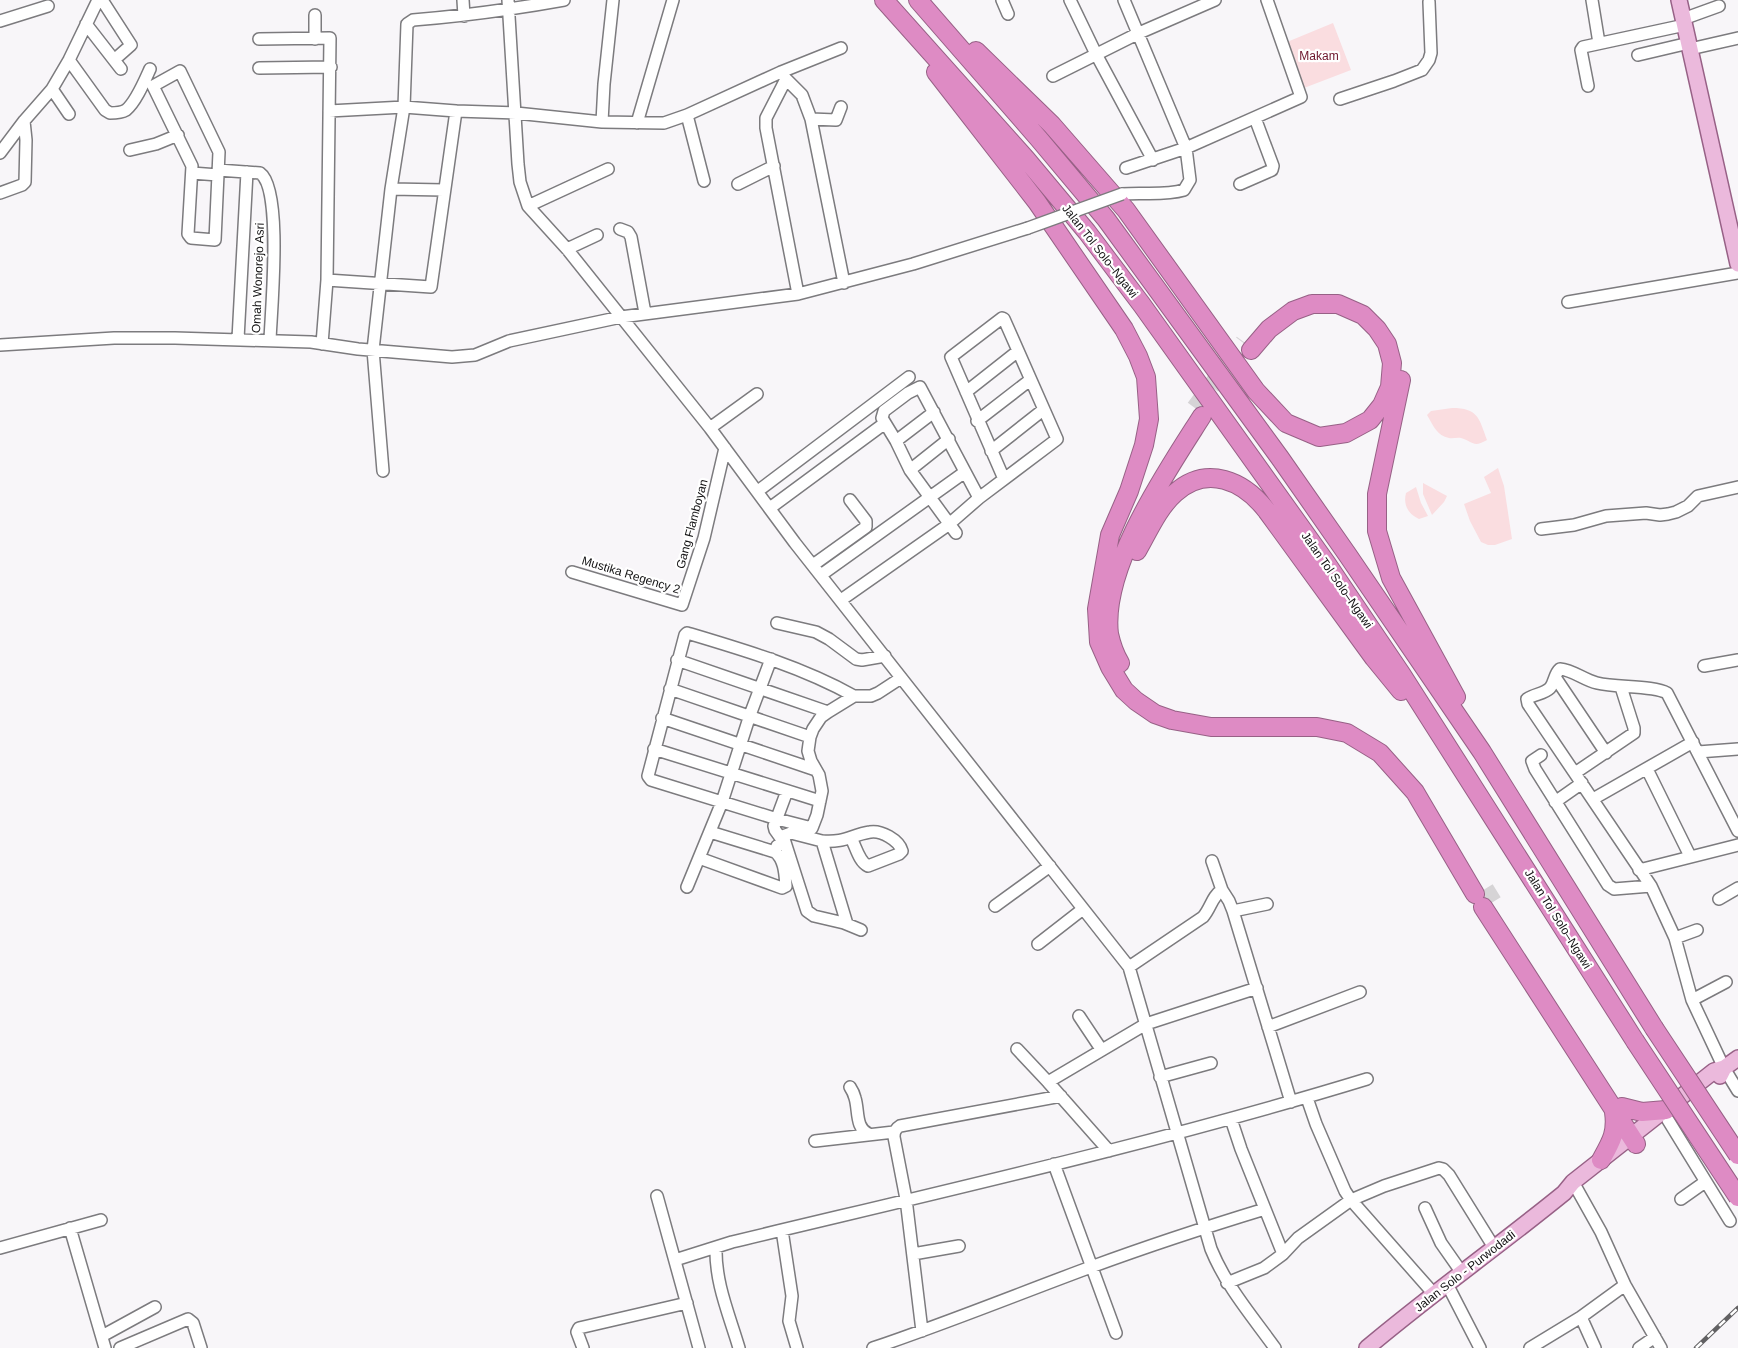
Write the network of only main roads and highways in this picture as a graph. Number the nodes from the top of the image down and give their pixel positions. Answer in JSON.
{"nodes":[{"id":1,"x":882,"y":0,"type":"edge"},
{"id":2,"x":920,"y":0,"type":"edge"},
{"id":3,"x":1680,"y":0,"type":"edge"},
{"id":4,"x":1738,"y":264,"type":"edge"},
{"id":5,"x":1104,"y":570,"type":"junction"},
{"id":6,"x":1115,"y":586,"type":"junction"},
{"id":7,"x":1482,"y":752,"type":"junction"},
{"id":8,"x":1468,"y":776,"type":"junction"},
{"id":9,"x":1484,"y":898,"type":"junction"},
{"id":10,"x":1738,"y":1058,"type":"edge"},
{"id":11,"x":1618,"y":1109,"type":"junction"},
{"id":12,"x":1667,"y":1115,"type":"junction"},
{"id":13,"x":1638,"y":1137,"type":"junction"},
{"id":14,"x":1738,"y":1155,"type":"edge"},
{"id":15,"x":1596,"y":1168,"type":"junction"},
{"id":16,"x":1738,"y":1197,"type":"edge"},
{"id":17,"x":1370,"y":1347,"type":"edge"}],
"edges":[{"from":1,"to":5,"type":"highway"},
{"from":1,"to":8,"type":"highway","name":"Jalan Tol Solo–Ngawi"},
{"from":2,"to":7,"type":"highway","name":"Jalan Tol Solo–Ngawi"},
{"from":2,"to":7,"type":"highway"},
{"from":3,"to":4,"type":"main road"},
{"from":5,"to":6,"type":"highway"},
{"from":5,"to":9,"type":"highway"},
{"from":6,"to":8,"type":"highway"},
{"from":6,"to":9,"type":"highway"},
{"from":7,"to":14,"type":"highway","name":"Jalan Tol Solo–Ngawi","bridge":true},
{"from":8,"to":16,"type":"highway","name":"Jalan Tol Solo–Ngawi","bridge":true},
{"from":9,"to":11,"type":"highway"},
{"from":10,"to":12,"type":"main road","name":"Jalan Solo - Purwodadi"},
{"from":11,"to":12,"type":"highway"},
{"from":11,"to":13,"type":"highway"},
{"from":11,"to":15,"type":"highway"},
{"from":12,"to":13,"type":"main road","name":"Jalan Solo - Purwodadi"},
{"from":13,"to":15,"type":"main road","name":"Jalan Solo - Purwodadi"},
{"from":15,"to":17,"type":"main road","name":"Jalan Solo - Purwodadi"}]}
